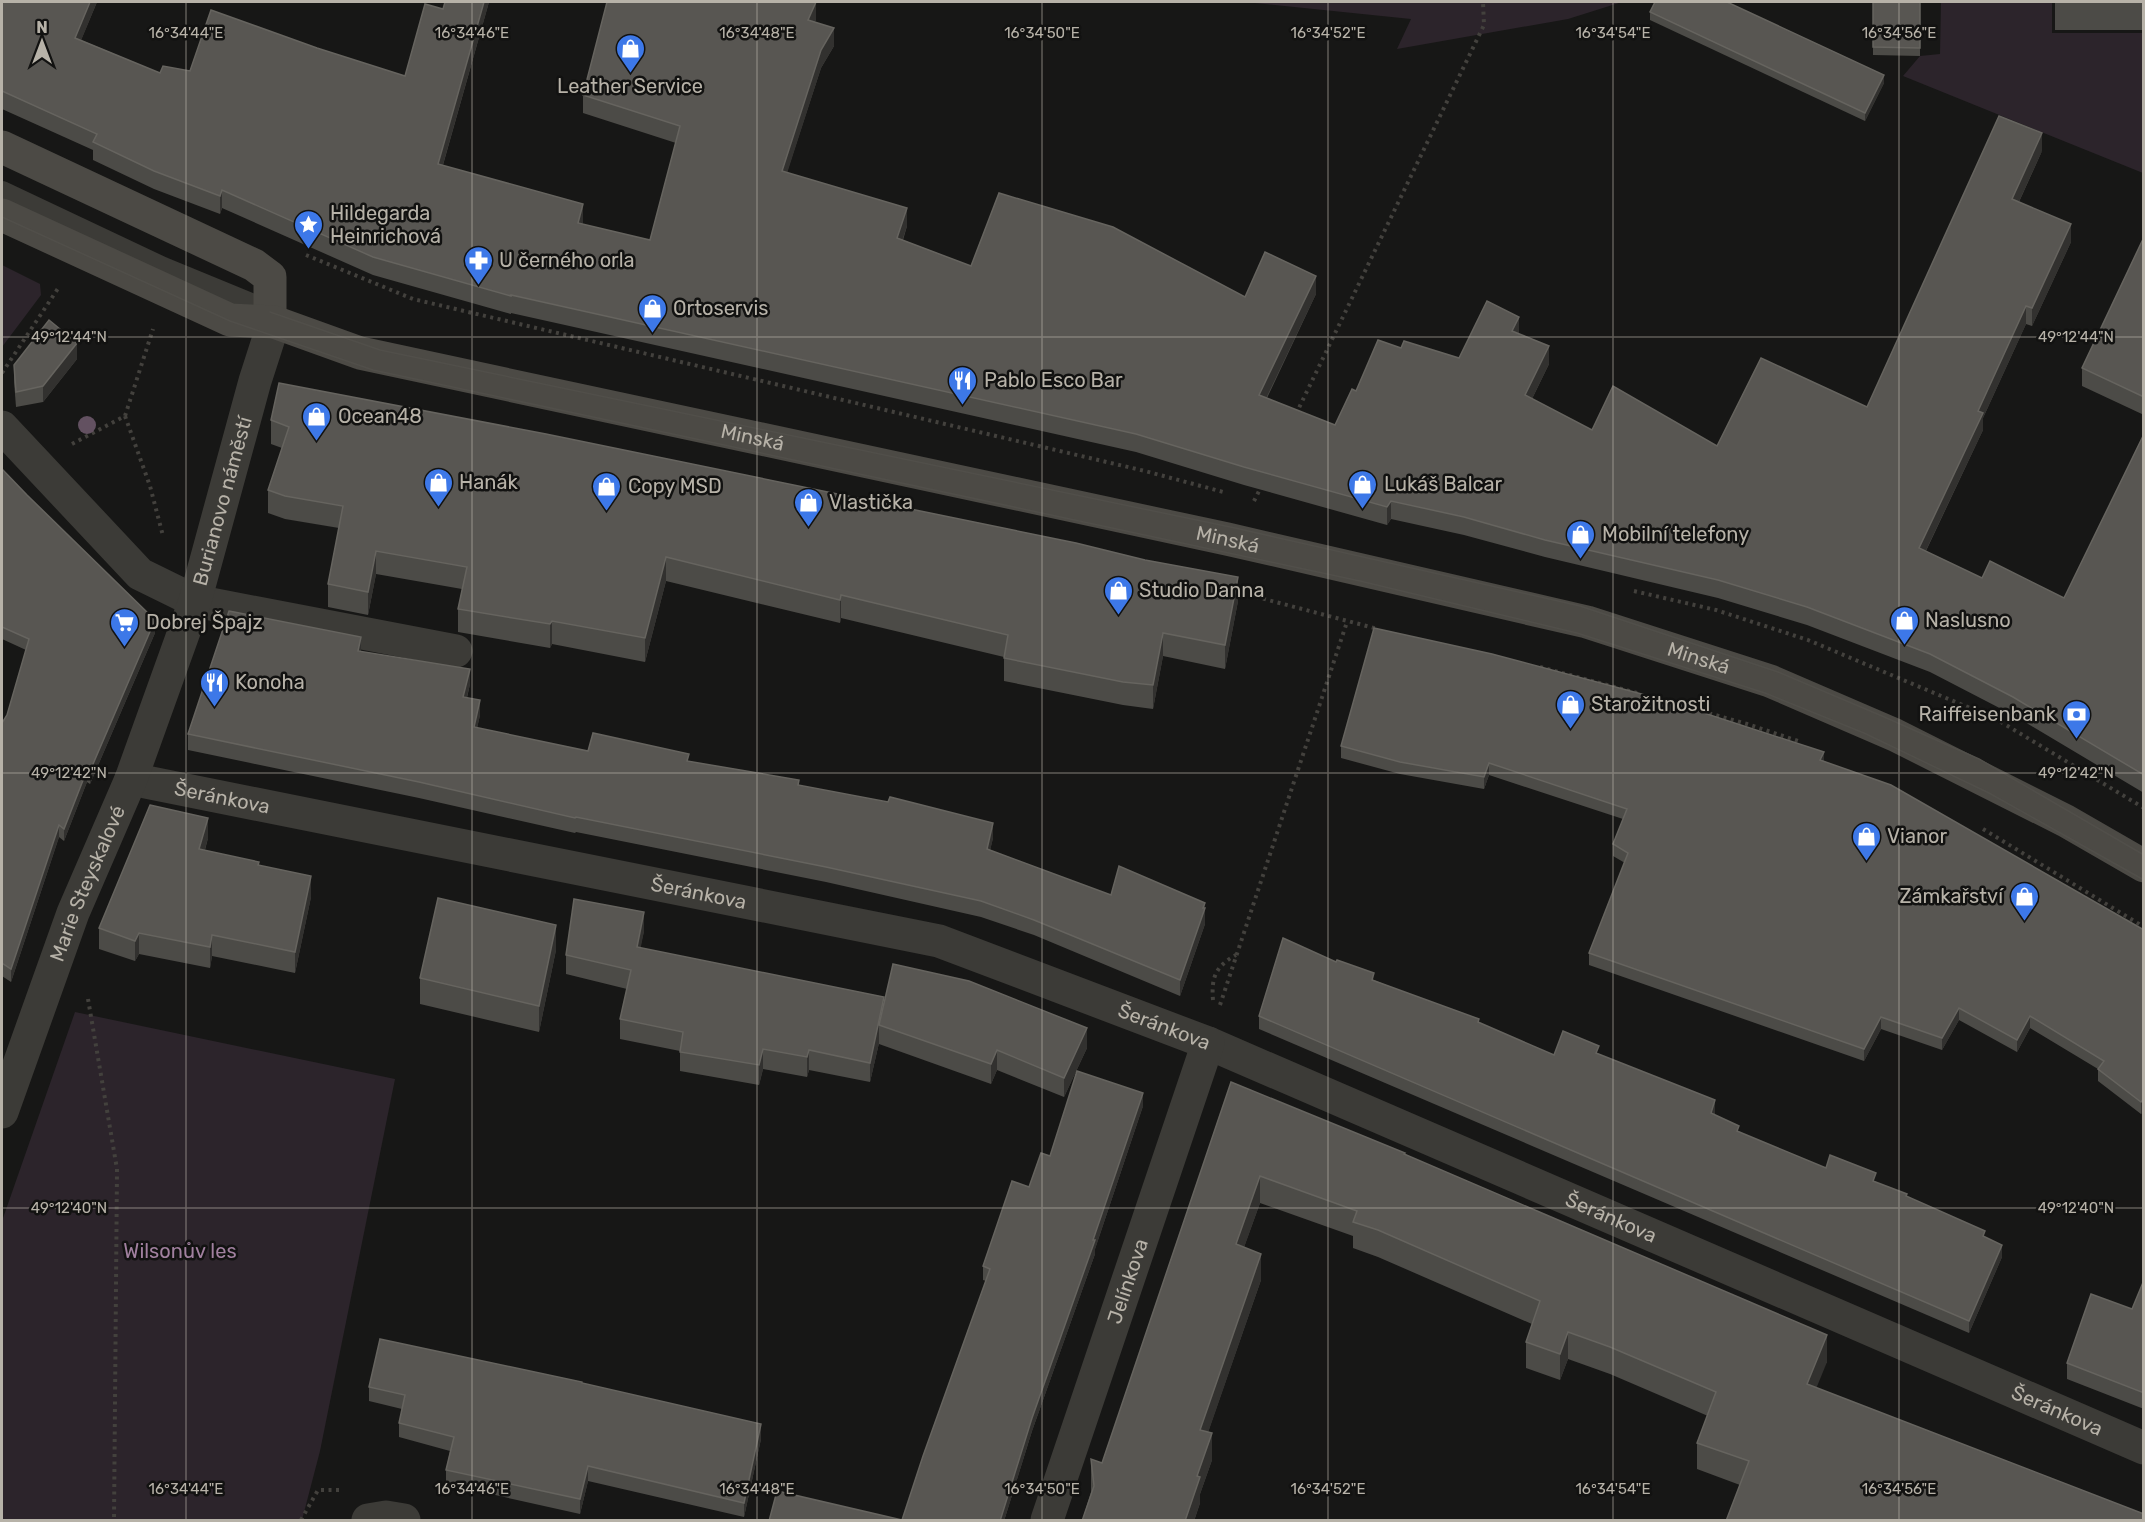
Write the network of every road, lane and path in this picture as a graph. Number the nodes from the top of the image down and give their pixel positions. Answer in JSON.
{"nodes":[{"id":1,"x":1483,"y":2,"type":"edge"},
{"id":2,"x":2,"y":147,"type":"edge"},
{"id":3,"x":2,"y":192,"type":"edge"},
{"id":4,"x":2,"y":215,"type":"edge"},
{"id":5,"x":297,"y":252,"type":"dead end"},
{"id":6,"x":61,"y":284,"type":"dead end"},
{"id":7,"x":272,"y":317,"type":"junction"},
{"id":8,"x":156,"y":323,"type":"dead end"},
{"id":9,"x":2,"y":373,"type":"edge"},
{"id":10,"x":125,"y":416,"type":"junction"},
{"id":11,"x":1292,"y":422,"type":"edge"},
{"id":12,"x":2,"y":427,"type":"edge"},
{"id":13,"x":33,"y":459,"type":"junction"},
{"id":14,"x":1264,"y":481,"type":"edge"},
{"id":15,"x":152,"y":494,"type":"dead end"},
{"id":16,"x":1233,"y":495,"type":"dead end"},
{"id":17,"x":1244,"y":498,"type":"dead end"},
{"id":18,"x":1254,"y":501,"type":"junction"},
{"id":19,"x":1265,"y":504,"type":"dead end"},
{"id":20,"x":1624,"y":588,"type":"dead end"},
{"id":21,"x":1233,"y":590,"type":"edge"},
{"id":22,"x":195,"y":601,"type":"junction"},
{"id":23,"x":1347,"y":622,"type":"junction"},
{"id":24,"x":1382,"y":630,"type":"edge"},
{"id":25,"x":456,"y":651,"type":"dead end"},
{"id":26,"x":1530,"y":665,"type":"edge"},
{"id":27,"x":1644,"y":695,"type":"edge"},
{"id":28,"x":1667,"y":701,"type":"edge"},
{"id":29,"x":1807,"y":744,"type":"edge"},
{"id":30,"x":131,"y":779,"type":"junction"},
{"id":31,"x":2144,"y":808,"type":"edge"},
{"id":32,"x":1981,"y":828,"type":"dead end"},
{"id":33,"x":2144,"y":866,"type":"edge"},
{"id":34,"x":2144,"y":927,"type":"edge"},
{"id":35,"x":1237,"y":955,"type":"junction"},
{"id":36,"x":87,"y":994,"type":"dead end"},
{"id":37,"x":1208,"y":1043,"type":"junction"},
{"id":38,"x":2,"y":1112,"type":"edge"},
{"id":39,"x":2144,"y":1448,"type":"edge"},
{"id":40,"x":114,"y":1521,"type":"edge"},
{"id":41,"x":1047,"y":1521,"type":"edge"}],
"edges":[{"from":1,"to":11,"type":"path"},
{"from":2,"to":7,"type":"street","name":"Burianovo náměstí"},
{"from":3,"to":7,"type":"lane"},
{"from":4,"to":7,"type":"street"},
{"from":5,"to":16,"type":"path"},
{"from":6,"to":9,"type":"path"},
{"from":7,"to":22,"type":"street","name":"Burianovo náměstí"},
{"from":7,"to":33,"type":"street","name":"Minská"},
{"from":8,"to":10,"type":"path"},
{"from":10,"to":13,"type":"path"},
{"from":10,"to":15,"type":"path"},
{"from":12,"to":13,"type":"street","name":"Burianovo náměstí"},
{"from":13,"to":22,"type":"street","name":"Burianovo náměstí"},
{"from":14,"to":18,"type":"path"},
{"from":17,"to":18,"type":"path"},
{"from":18,"to":19,"type":"path"},
{"from":20,"to":31,"type":"path"},
{"from":21,"to":23,"type":"path"},
{"from":22,"to":25,"type":"street"},
{"from":22,"to":30,"type":"street","name":"Marie Steyskalové"},
{"from":23,"to":24,"type":"path"},
{"from":23,"to":35,"type":"path"},
{"from":26,"to":27,"type":"path"},
{"from":28,"to":29,"type":"path"},
{"from":30,"to":37,"type":"street","name":"Šeránkova"},
{"from":30,"to":38,"type":"street","name":"Marie Steyskalové"},
{"from":32,"to":34,"type":"path"},
{"from":35,"to":35,"type":"path"},
{"from":36,"to":40,"type":"path"},
{"from":37,"to":39,"type":"street","name":"Šeránkova"},
{"from":37,"to":41,"type":"street","name":"Jelínkova"}]}
